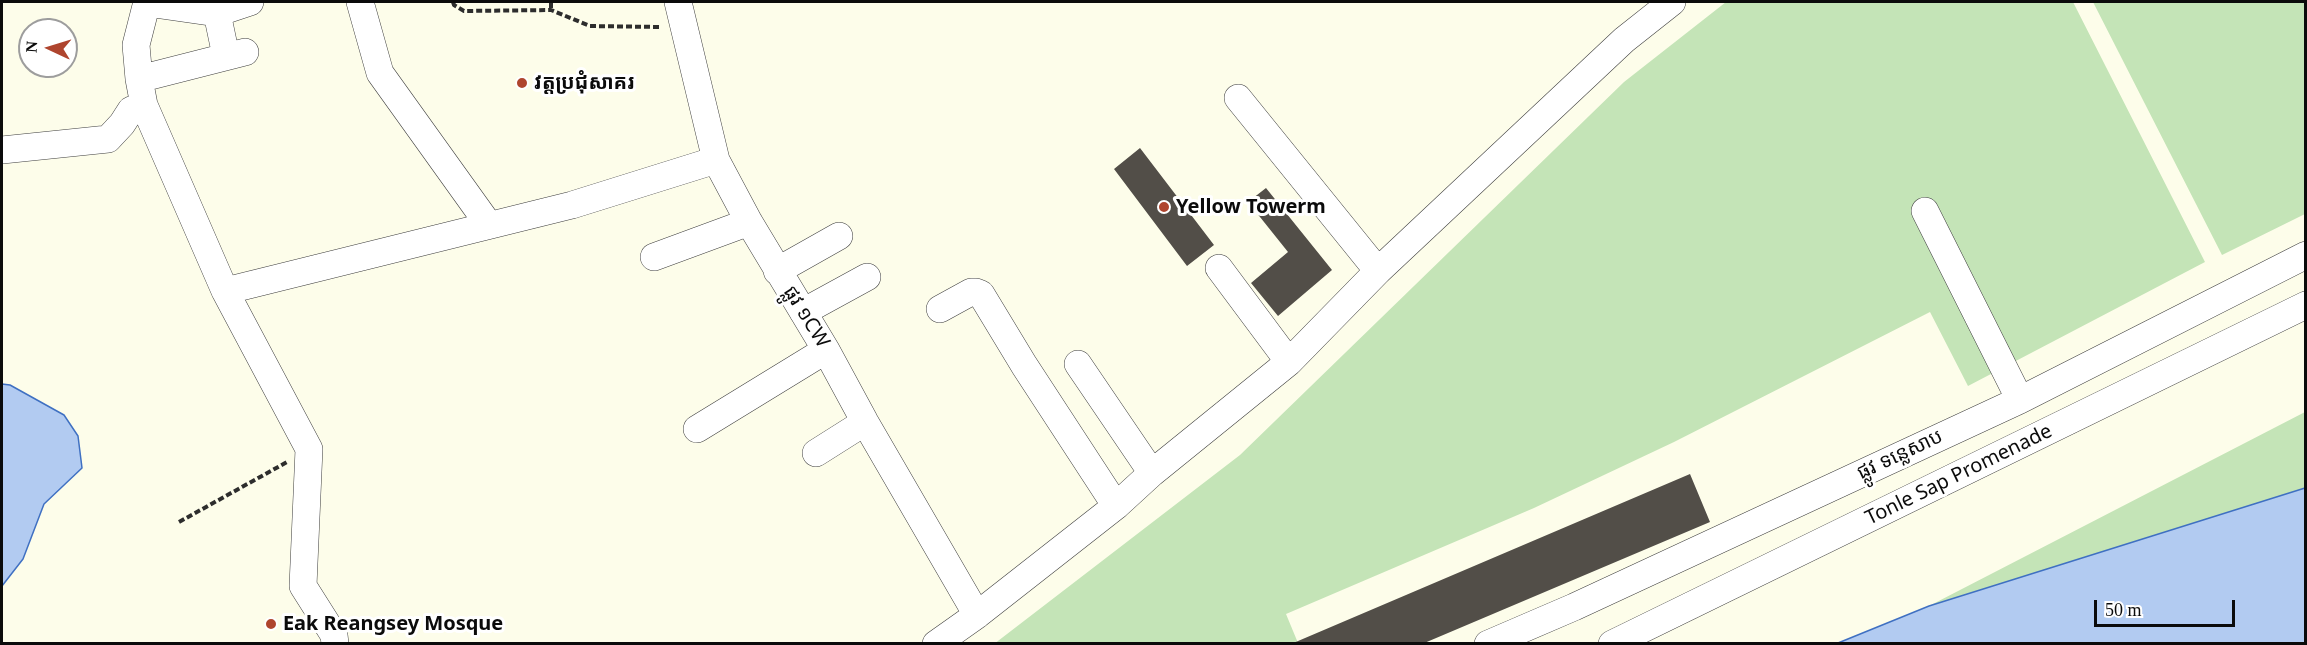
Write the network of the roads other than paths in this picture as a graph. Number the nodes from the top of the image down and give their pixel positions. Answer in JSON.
{"nodes":[{"id":1,"x":147,"y":2,"type":"edge"},
{"id":2,"x":250,"y":2,"type":"edge"},
{"id":3,"x":360,"y":2,"type":"edge"},
{"id":4,"x":1672,"y":2,"type":"edge"},
{"id":5,"x":217,"y":13,"type":"junction"},
{"id":6,"x":681,"y":14,"type":"edge"},
{"id":7,"x":139,"y":79,"type":"junction"},
{"id":8,"x":1238,"y":98,"type":"dead end"},
{"id":9,"x":144,"y":105,"type":"junction"},
{"id":10,"x":2,"y":150,"type":"edge"},
{"id":11,"x":716,"y":160,"type":"junction"},
{"id":12,"x":1925,"y":211,"type":"dead end"},
{"id":13,"x":749,"y":222,"type":"junction"},
{"id":14,"x":489,"y":225,"type":"junction"},
{"id":15,"x":839,"y":236,"type":"dead end"},
{"id":16,"x":2306,"y":255,"type":"edge"},
{"id":17,"x":654,"y":257,"type":"dead end"},
{"id":18,"x":1219,"y":268,"type":"dead end"},
{"id":19,"x":777,"y":271,"type":"junction"},
{"id":20,"x":1378,"y":271,"type":"junction"},
{"id":21,"x":867,"y":277,"type":"dead end"},
{"id":22,"x":225,"y":291,"type":"junction"},
{"id":23,"x":2306,"y":305,"type":"edge"},
{"id":24,"x":940,"y":309,"type":"dead end"},
{"id":25,"x":803,"y":312,"type":"junction"},
{"id":26,"x":826,"y":350,"type":"junction"},
{"id":27,"x":1289,"y":362,"type":"junction"},
{"id":28,"x":1078,"y":364,"type":"dead end"},
{"id":29,"x":2020,"y":400,"type":"junction"},
{"id":30,"x":865,"y":422,"type":"junction"},
{"id":31,"x":697,"y":429,"type":"dead end"},
{"id":32,"x":816,"y":453,"type":"dead end"},
{"id":33,"x":1152,"y":473,"type":"junction"},
{"id":34,"x":1116,"y":506,"type":"junction"},
{"id":35,"x":977,"y":615,"type":"junction"},
{"id":36,"x":335,"y":644,"type":"edge"},
{"id":37,"x":936,"y":644,"type":"edge"},
{"id":38,"x":1488,"y":644,"type":"edge"},
{"id":39,"x":1612,"y":644,"type":"edge"}],
"edges":[{"from":1,"to":5,"type":"street"},
{"from":1,"to":7,"type":"street"},
{"from":2,"to":5,"type":"street"},
{"from":3,"to":14,"type":"street"},
{"from":4,"to":20,"type":"street"},
{"from":5,"to":7,"type":"street"},
{"from":6,"to":11,"type":"street","name":"ផ្លូវ ១CW"},
{"from":7,"to":9,"type":"street"},
{"from":8,"to":20,"type":"street"},
{"from":9,"to":10,"type":"street"},
{"from":9,"to":22,"type":"street"},
{"from":11,"to":13,"type":"street","name":"ផ្លូវ ១CW"},
{"from":11,"to":14,"type":"street"},
{"from":12,"to":29,"type":"street"},
{"from":13,"to":17,"type":"street"},
{"from":13,"to":19,"type":"street","name":"ផ្លូវ ១CW"},
{"from":14,"to":22,"type":"street"},
{"from":15,"to":19,"type":"street"},
{"from":16,"to":29,"type":"street","name":"ផ្លូវ ទន្លេសាប"},
{"from":18,"to":27,"type":"street"},
{"from":19,"to":25,"type":"street","name":"ផ្លូវ ១CW"},
{"from":20,"to":27,"type":"street"},
{"from":21,"to":25,"type":"street"},
{"from":22,"to":36,"type":"street"},
{"from":23,"to":39,"type":"street","name":"Tonle Sap Promenade"},
{"from":24,"to":34,"type":"street"},
{"from":25,"to":26,"type":"street","name":"ផ្លូវ ១CW"},
{"from":26,"to":30,"type":"street","name":"ផ្លូវ ១CW"},
{"from":26,"to":31,"type":"street"},
{"from":27,"to":33,"type":"street"},
{"from":28,"to":33,"type":"street"},
{"from":29,"to":38,"type":"street","name":"ផ្លូវ ទន្លេសាប"},
{"from":30,"to":32,"type":"street"},
{"from":30,"to":35,"type":"street","name":"ផ្លូវ ១CW"},
{"from":33,"to":34,"type":"street"},
{"from":34,"to":35,"type":"street"},
{"from":35,"to":37,"type":"street"}]}
